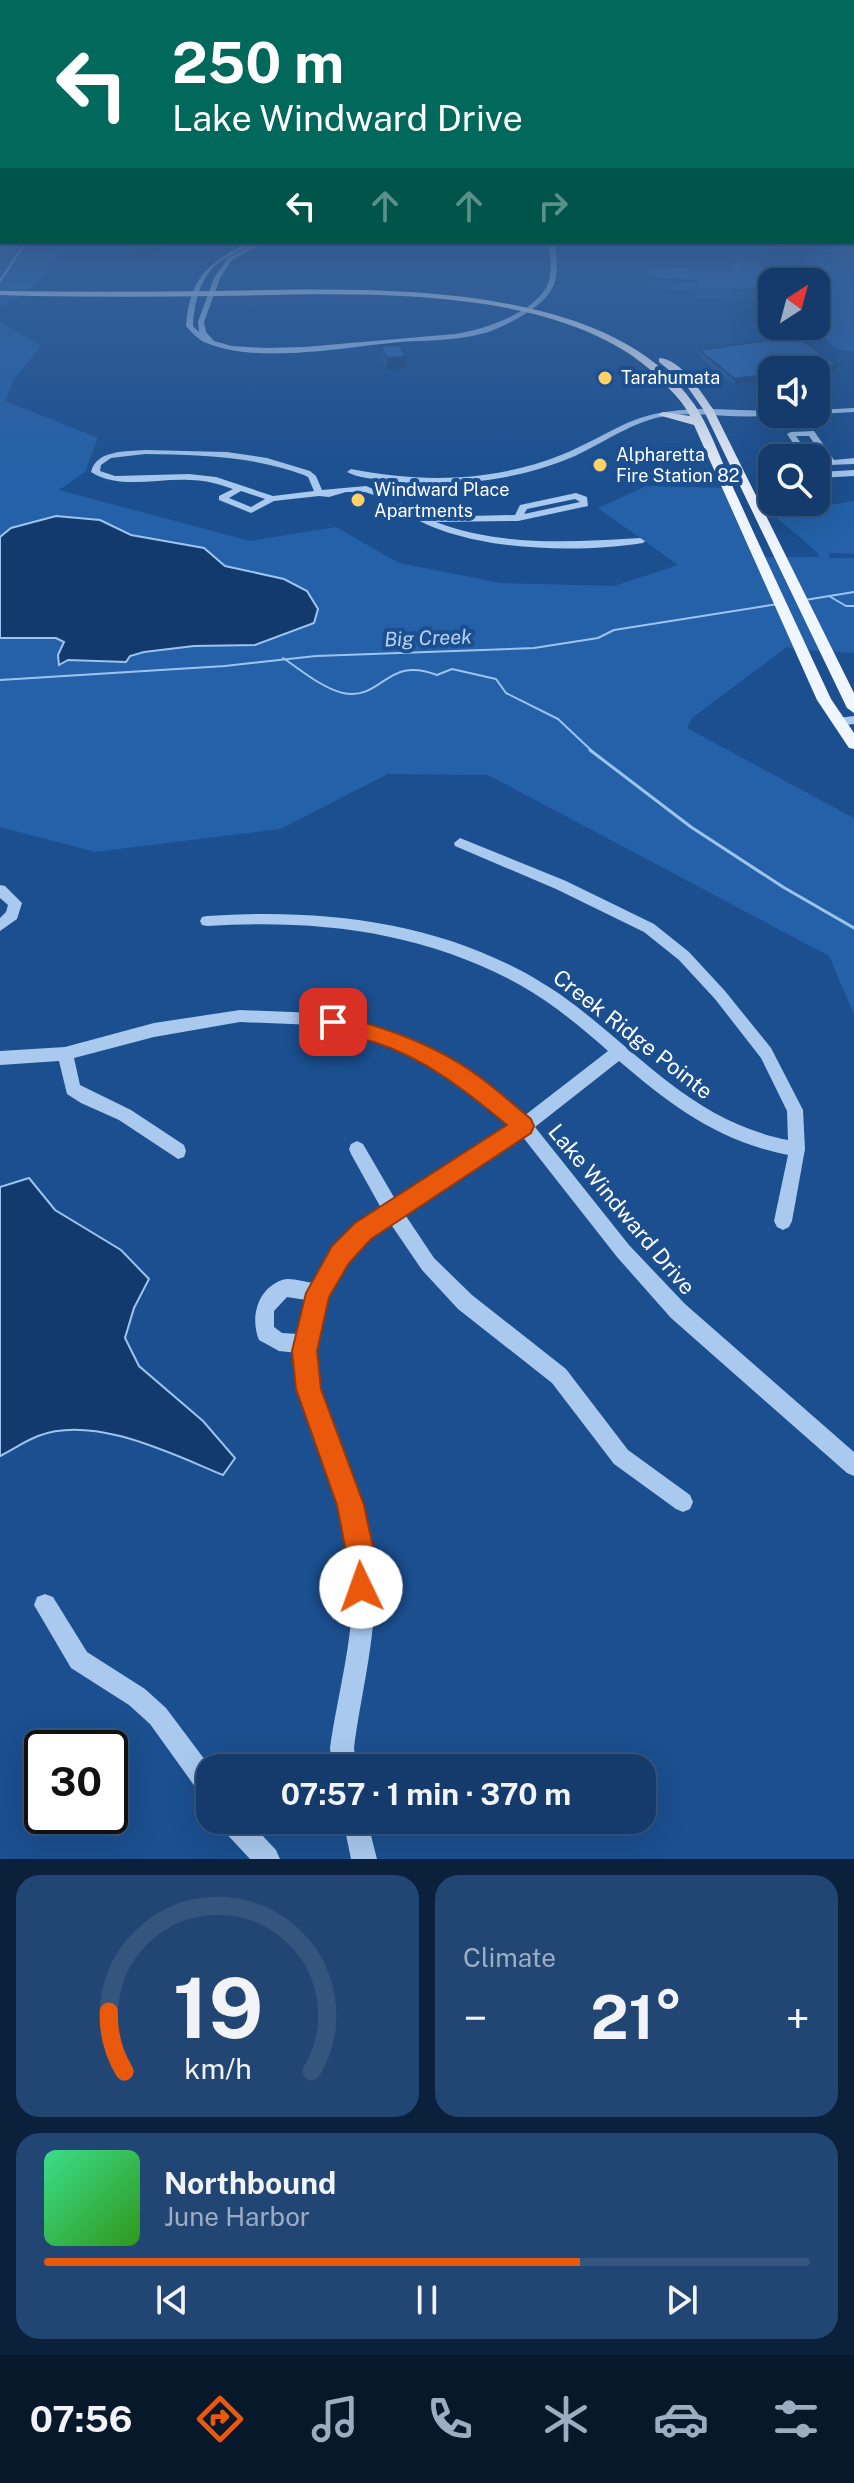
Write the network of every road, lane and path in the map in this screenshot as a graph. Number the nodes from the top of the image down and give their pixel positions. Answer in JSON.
{"nodes":[{"id":1,"x":187,"y":314,"type":"edge"},
{"id":2,"x":205,"y":314,"type":"edge"},
{"id":3,"x":511,"y":314,"type":"edge"},
{"id":4,"x":543,"y":314,"type":"edge"},
{"id":5,"x":552,"y":314,"type":"edge"},
{"id":6,"x":214,"y":343,"type":"junction"},
{"id":7,"x":684,"y":396,"type":"junction"},
{"id":8,"x":854,"y":409,"type":"edge"},
{"id":9,"x":758,"y":410,"type":"edge"},
{"id":10,"x":830,"y":410,"type":"edge"},
{"id":11,"x":709,"y":411,"type":"junction"},
{"id":12,"x":664,"y":412,"type":"junction"},
{"id":13,"x":695,"y":415,"type":"junction"},
{"id":14,"x":798,"y":444,"type":"edge"},
{"id":15,"x":819,"y":444,"type":"edge"},
{"id":16,"x":830,"y":460,"type":"edge"},
{"id":17,"x":854,"y":461,"type":"edge"},
{"id":18,"x":351,"y":472,"type":"dead end"},
{"id":19,"x":854,"y":473,"type":"edge"},
{"id":20,"x":830,"y":474,"type":"edge"},
{"id":21,"x":378,"y":478,"type":"junction"},
{"id":22,"x":241,"y":488,"type":"junction"},
{"id":23,"x":366,"y":489,"type":"junction"},
{"id":24,"x":319,"y":493,"type":"junction"},
{"id":25,"x":272,"y":499,"type":"junction"},
{"id":26,"x":518,"y":518,"type":"junction"},
{"id":27,"x":419,"y":519,"type":"junction"},
{"id":28,"x":640,"y":541,"type":"dead end"},
{"id":29,"x":854,"y":708,"type":"edge"},
{"id":30,"x":854,"y":720,"type":"edge"},
{"id":31,"x":838,"y":722,"type":"junction"},
{"id":32,"x":854,"y":744,"type":"edge"},
{"id":33,"x":460,"y":843,"type":"dead end"},
{"id":34,"x":0,"y":890,"type":"edge"},
{"id":35,"x":207,"y":921,"type":"dead end"},
{"id":36,"x":0,"y":926,"type":"edge"},
{"id":37,"x":619,"y":1052,"type":"junction"},
{"id":38,"x":65,"y":1054,"type":"junction"},
{"id":39,"x":0,"y":1058,"type":"edge"},
{"id":40,"x":524,"y":1126,"type":"junction"},
{"id":41,"x":357,"y":1149,"type":"dead end"},
{"id":42,"x":797,"y":1149,"type":"junction"},
{"id":43,"x":178,"y":1151,"type":"dead end"},
{"id":44,"x":392,"y":1211,"type":"junction"},
{"id":45,"x":783,"y":1221,"type":"dead end"},
{"id":46,"x":318,"y":1293,"type":"junction"},
{"id":47,"x":306,"y":1344,"type":"junction"},
{"id":48,"x":854,"y":1466,"type":"edge"},
{"id":49,"x":683,"y":1502,"type":"dead end"},
{"id":50,"x":45,"y":1605,"type":"dead end"},
{"id":51,"x":343,"y":1754,"type":"edge"},
{"id":52,"x":196,"y":1767,"type":"edge"},
{"id":53,"x":244,"y":1834,"type":"edge"},
{"id":54,"x":358,"y":1834,"type":"edge"},
{"id":55,"x":362,"y":1858,"type":"edge"},
{"id":56,"x":267,"y":1859,"type":"edge"}],
"edges":[{"from":1,"to":6,"type":"street"},
{"from":2,"to":6,"type":"street"},
{"from":3,"to":6,"type":"street"},
{"from":4,"to":7,"type":"main road"},
{"from":5,"to":11,"type":"main road"},
{"from":7,"to":12,"type":"main road"},
{"from":7,"to":13,"type":"main road"},
{"from":8,"to":10,"type":"street"},
{"from":9,"to":11,"type":"street"},
{"from":11,"to":13,"type":"street"},
{"from":11,"to":29,"type":"main road"},
{"from":12,"to":13,"type":"street"},
{"from":12,"to":13,"type":"main road"},
{"from":12,"to":21,"type":"street"},
{"from":13,"to":31,"type":"main road"},
{"from":14,"to":15,"type":"street"},
{"from":16,"to":17,"type":"street"},
{"from":18,"to":21,"type":"street"},
{"from":19,"to":20,"type":"street"},
{"from":21,"to":23,"type":"street"},
{"from":22,"to":24,"type":"street"},
{"from":22,"to":25,"type":"street"},
{"from":22,"to":25,"type":"street"},
{"from":23,"to":24,"type":"street"},
{"from":23,"to":27,"type":"street"},
{"from":24,"to":25,"type":"street"},
{"from":26,"to":26,"type":"street"},
{"from":26,"to":27,"type":"street"},
{"from":27,"to":28,"type":"street"},
{"from":30,"to":31,"type":"street"},
{"from":31,"to":32,"type":"main road"},
{"from":33,"to":42,"type":"street"},
{"from":34,"to":36,"type":"street"},
{"from":35,"to":37,"type":"street","name":"Creek Ridge Pointe"},
{"from":37,"to":40,"type":"street"},
{"from":37,"to":42,"type":"street","name":"Creek Ridge Pointe"},
{"from":38,"to":39,"type":"street","name":"Lake Windward Drive"},
{"from":38,"to":40,"type":"street","name":"Lake Windward Drive"},
{"from":38,"to":43,"type":"street"},
{"from":40,"to":44,"type":"street"},
{"from":40,"to":48,"type":"street","name":"Lake Windward Drive"},
{"from":41,"to":44,"type":"street"},
{"from":42,"to":45,"type":"street"},
{"from":44,"to":46,"type":"street"},
{"from":44,"to":49,"type":"street"},
{"from":46,"to":47,"type":"street"},
{"from":46,"to":47,"type":"street"},
{"from":47,"to":51,"type":"street"},
{"from":50,"to":52,"type":"street"},
{"from":53,"to":56,"type":"street"},
{"from":54,"to":55,"type":"street"}]}
